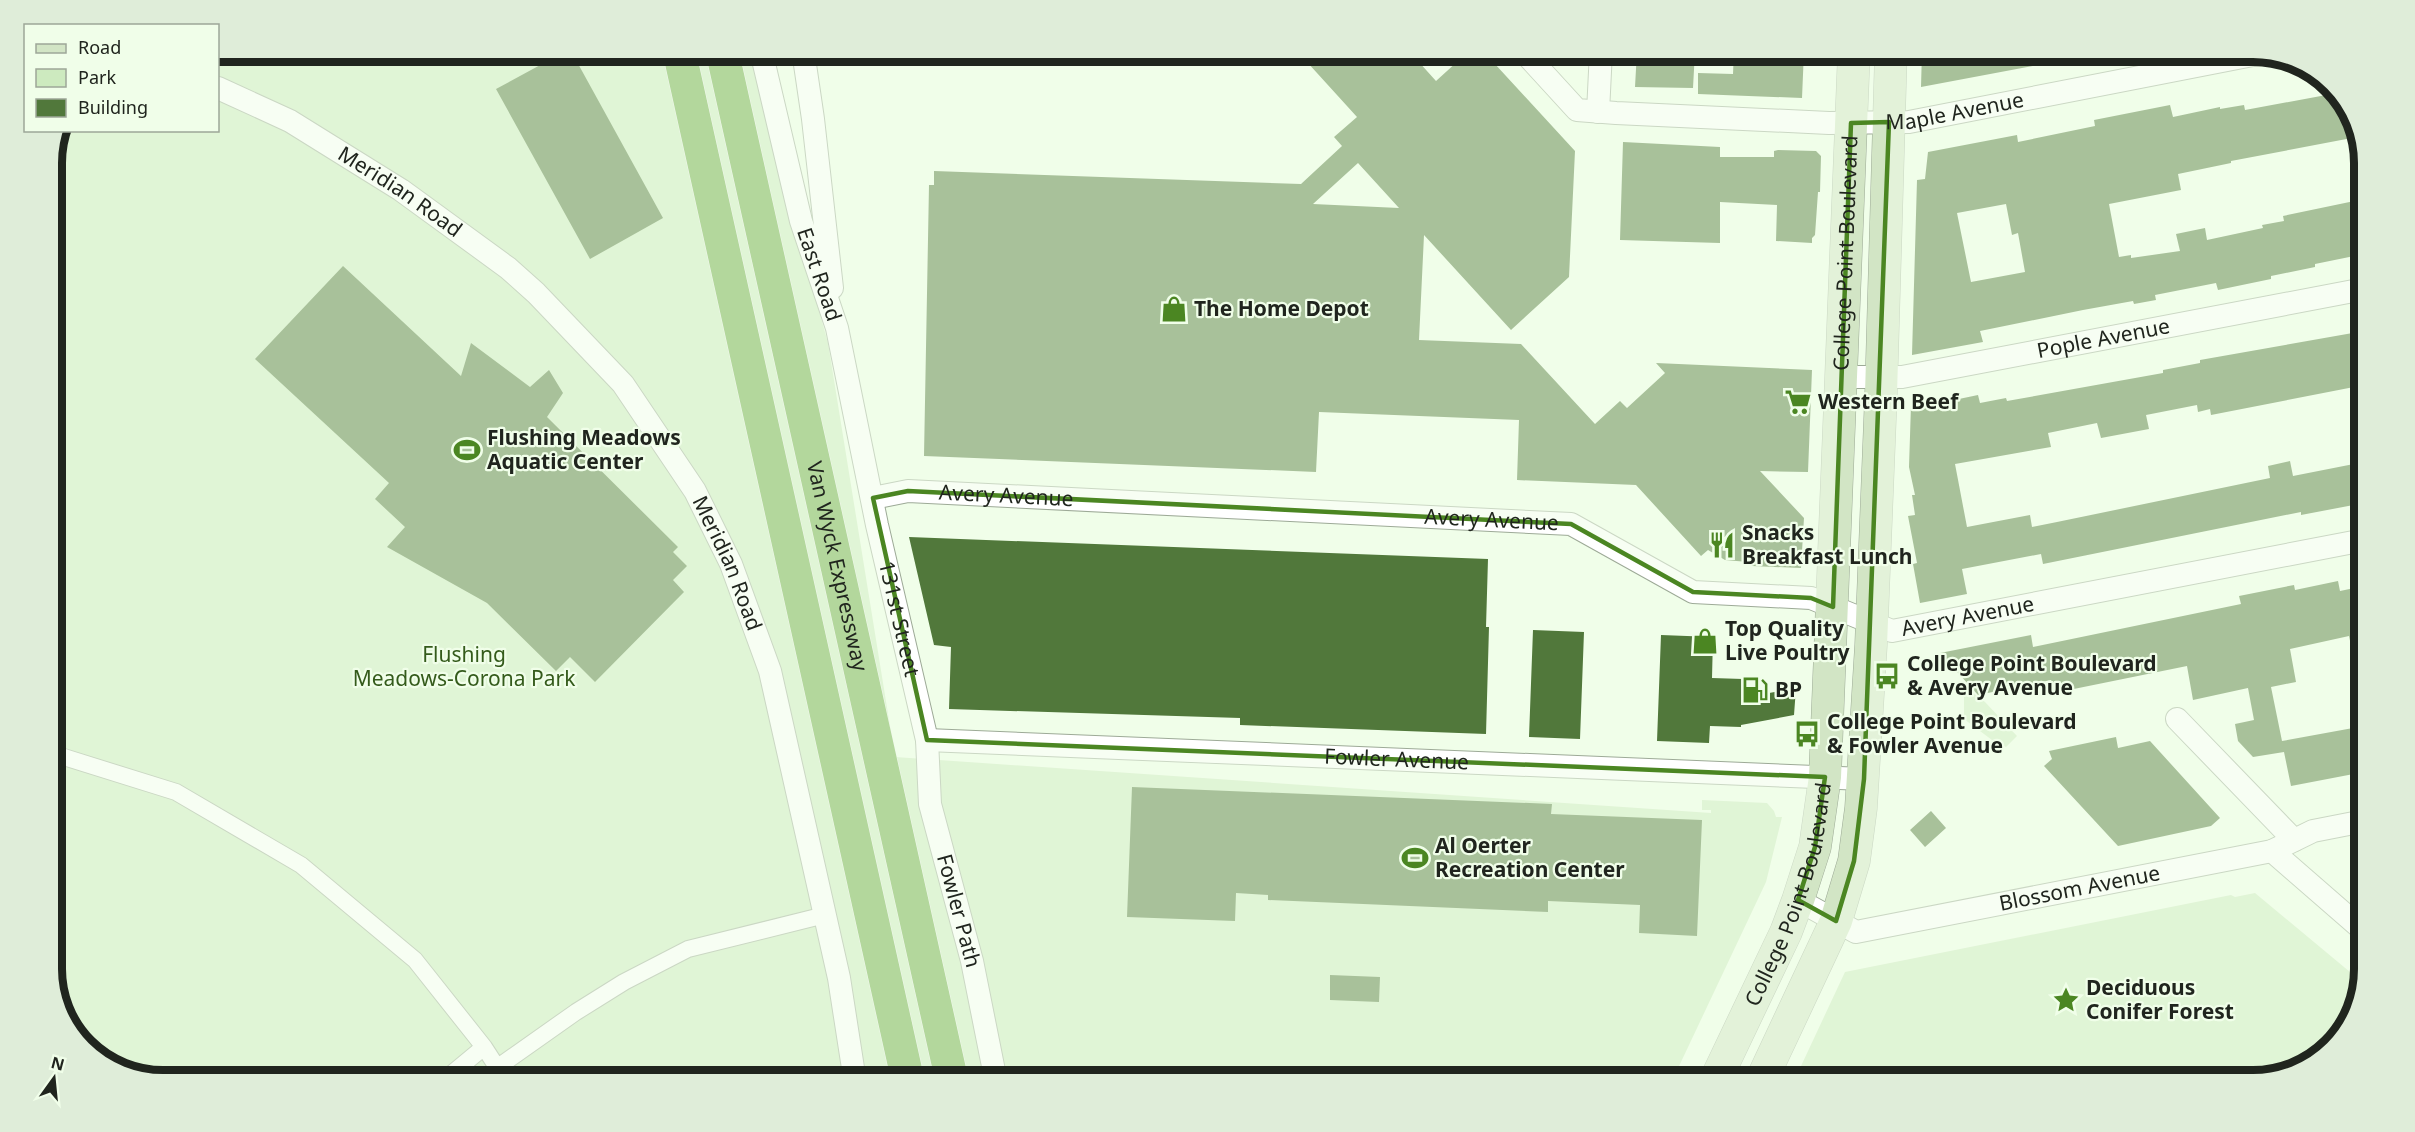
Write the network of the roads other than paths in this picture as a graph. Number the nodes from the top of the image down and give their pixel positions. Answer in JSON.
{"nodes":[{"id":1,"x":681,"y":62,"type":"edge"},
{"id":2,"x":724,"y":62,"type":"edge"},
{"id":3,"x":764,"y":62,"type":"edge"},
{"id":4,"x":805,"y":62,"type":"edge"},
{"id":5,"x":1533,"y":62,"type":"edge"},
{"id":6,"x":1600,"y":62,"type":"edge"},
{"id":7,"x":1854,"y":62,"type":"edge"},
{"id":8,"x":1891,"y":62,"type":"edge"},
{"id":9,"x":2217,"y":62,"type":"edge"},
{"id":10,"x":219,"y":88,"type":"edge"},
{"id":11,"x":1598,"y":112,"type":"junction"},
{"id":12,"x":1889,"y":122,"type":"junction"},
{"id":13,"x":1851,"y":123,"type":"junction"},
{"id":14,"x":2353,"y":291,"type":"edge"},
{"id":15,"x":837,"y":328,"type":"junction"},
{"id":16,"x":1841,"y":377,"type":"junction"},
{"id":17,"x":1882,"y":377,"type":"junction"},
{"id":18,"x":873,"y":498,"type":"junction"},
{"id":19,"x":2353,"y":542,"type":"edge"},
{"id":20,"x":1833,"y":607,"type":"junction"},
{"id":21,"x":1871,"y":623,"type":"junction"},
{"id":22,"x":2176,"y":719,"type":"dead end"},
{"id":23,"x":927,"y":740,"type":"junction"},
{"id":24,"x":62,"y":756,"type":"edge"},
{"id":25,"x":1825,"y":777,"type":"junction"},
{"id":26,"x":1864,"y":779,"type":"junction"},
{"id":27,"x":2354,"y":823,"type":"edge"},
{"id":28,"x":2294,"y":840,"type":"junction"},
{"id":29,"x":2272,"y":850,"type":"junction"},
{"id":30,"x":1798,"y":900,"type":"junction"},
{"id":31,"x":825,"y":915,"type":"junction"},
{"id":32,"x":1836,"y":921,"type":"junction"},
{"id":33,"x":2354,"y":922,"type":"edge"},
{"id":34,"x":888,"y":984,"type":"junction"},
{"id":35,"x":484,"y":1047,"type":"junction"},
{"id":36,"x":456,"y":1070,"type":"edge"},
{"id":37,"x":499,"y":1070,"type":"edge"},
{"id":38,"x":507,"y":1070,"type":"edge"},
{"id":39,"x":853,"y":1070,"type":"edge"},
{"id":40,"x":892,"y":1070,"type":"edge"},
{"id":41,"x":906,"y":1070,"type":"edge"},
{"id":42,"x":950,"y":1070,"type":"edge"},
{"id":43,"x":994,"y":1070,"type":"edge"},
{"id":44,"x":1720,"y":1070,"type":"edge"},
{"id":45,"x":1766,"y":1070,"type":"edge"}],
"edges":[{"from":1,"to":34,"type":"highway","name":"Van Wyck Expressway"},
{"from":2,"to":42,"type":"highway","name":"Van Wyck Expressway"},
{"from":3,"to":15,"type":"street","name":"East Road"},
{"from":4,"to":15,"type":"street"},
{"from":5,"to":11,"type":"street","name":"Maple Avenue"},
{"from":6,"to":11,"type":"street"},
{"from":7,"to":13,"type":"main road","name":"College Point Boulevard"},
{"from":8,"to":12,"type":"main road","name":"College Point Boulevard"},
{"from":9,"to":12,"type":"street","name":"Maple Avenue"},
{"from":10,"to":31,"type":"street","name":"Meridian Road"},
{"from":11,"to":13,"type":"street","name":"Maple Avenue"},
{"from":12,"to":13,"type":"street","name":"Maple Avenue"},
{"from":12,"to":17,"type":"main road","name":"College Point Boulevard"},
{"from":13,"to":16,"type":"main road","name":"College Point Boulevard"},
{"from":14,"to":17,"type":"street","name":"Pople Avenue"},
{"from":15,"to":18,"type":"street","name":"East Road"},
{"from":16,"to":17,"type":"street","name":"Pople Avenue"},
{"from":16,"to":20,"type":"main road","name":"College Point Boulevard"},
{"from":17,"to":21,"type":"main road","name":"College Point Boulevard"},
{"from":18,"to":20,"type":"street","name":"Avery Avenue"},
{"from":18,"to":23,"type":"street","name":"131st Street"},
{"from":19,"to":21,"type":"street","name":"Avery Avenue"},
{"from":20,"to":21,"type":"street","name":"Avery Avenue"},
{"from":20,"to":25,"type":"main road","name":"College Point Boulevard"},
{"from":21,"to":26,"type":"main road","name":"College Point Boulevard"},
{"from":22,"to":28,"type":"street"},
{"from":23,"to":25,"type":"street","name":"Fowler Avenue"},
{"from":23,"to":43,"type":"street","name":"Fowler Path"},
{"from":24,"to":35,"type":"street"},
{"from":25,"to":26,"type":"street","name":"Fowler Avenue"},
{"from":25,"to":30,"type":"main road","name":"College Point Boulevard"},
{"from":26,"to":32,"type":"main road","name":"College Point Boulevard"},
{"from":27,"to":28,"type":"street","name":"Blossom Avenue"},
{"from":28,"to":29,"type":"street","name":"Blossom Avenue"},
{"from":29,"to":32,"type":"street","name":"Blossom Avenue"},
{"from":29,"to":33,"type":"street"},
{"from":30,"to":32,"type":"street","name":"Blossom Avenue"},
{"from":30,"to":44,"type":"main road","name":"College Point Boulevard"},
{"from":31,"to":38,"type":"street"},
{"from":31,"to":39,"type":"street","name":"Meridian Road"},
{"from":32,"to":45,"type":"main road","name":"College Point Boulevard"},
{"from":34,"to":40,"type":"highway"},
{"from":34,"to":41,"type":"highway","name":"Van Wyck Expressway"},
{"from":35,"to":36,"type":"street"},
{"from":35,"to":37,"type":"street"}]}
